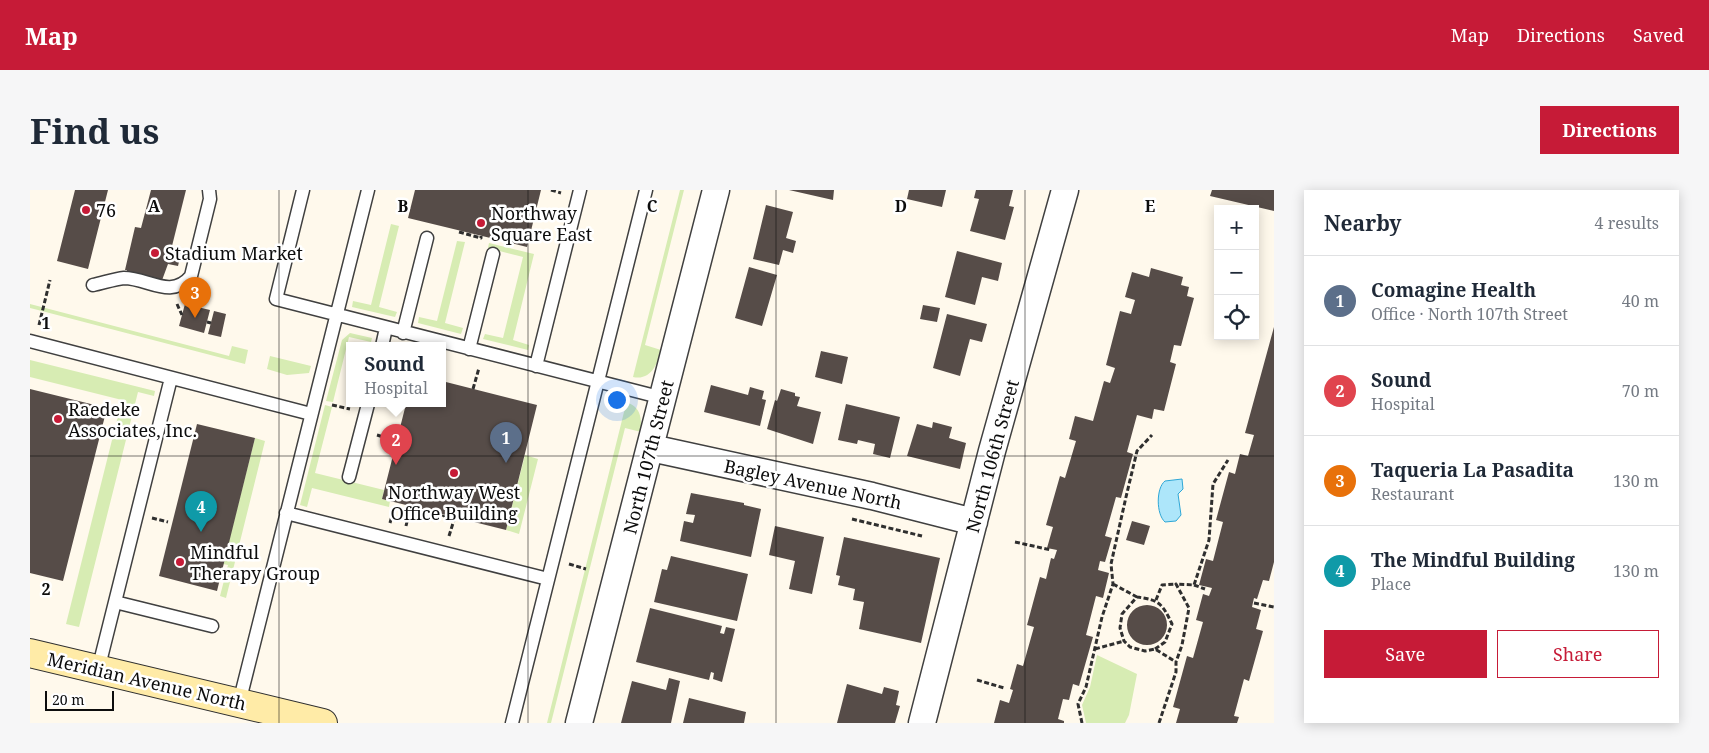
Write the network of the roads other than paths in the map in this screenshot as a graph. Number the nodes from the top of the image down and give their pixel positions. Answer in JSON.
{"nodes":[{"id":1,"x":209,"y":190,"type":"edge"},
{"id":2,"x":303,"y":190,"type":"edge"},
{"id":3,"x":368,"y":190,"type":"edge"},
{"id":4,"x":580,"y":190,"type":"edge"},
{"id":5,"x":646,"y":190,"type":"edge"},
{"id":6,"x":716,"y":190,"type":"edge"},
{"id":7,"x":1065,"y":190,"type":"edge"},
{"id":8,"x":427,"y":238,"type":"dead end"},
{"id":9,"x":493,"y":254,"type":"dead end"},
{"id":10,"x":93,"y":285,"type":"dead end"},
{"id":11,"x":336,"y":315,"type":"junction"},
{"id":12,"x":386,"y":328,"type":"junction"},
{"id":13,"x":403,"y":333,"type":"junction"},
{"id":14,"x":30,"y":341,"type":"edge"},
{"id":15,"x":383,"y":342,"type":"edge"},
{"id":16,"x":440,"y":342,"type":"edge"},
{"id":17,"x":446,"y":343,"type":"edge"},
{"id":18,"x":469,"y":349,"type":"junction"},
{"id":19,"x":536,"y":366,"type":"junction"},
{"id":20,"x":171,"y":378,"type":"junction"},
{"id":21,"x":598,"y":381,"type":"junction"},
{"id":22,"x":663,"y":398,"type":"junction"},
{"id":23,"x":367,"y":407,"type":"edge"},
{"id":24,"x":310,"y":414,"type":"junction"},
{"id":25,"x":651,"y":448,"type":"junction"},
{"id":26,"x":349,"y":477,"type":"dead end"},
{"id":27,"x":286,"y":513,"type":"junction"},
{"id":28,"x":974,"y":522,"type":"junction"},
{"id":29,"x":548,"y":579,"type":"junction"},
{"id":30,"x":115,"y":602,"type":"junction"},
{"id":31,"x":212,"y":626,"type":"dead end"},
{"id":32,"x":30,"y":653,"type":"edge"},
{"id":33,"x":98,"y":670,"type":"junction"},
{"id":34,"x":239,"y":703,"type":"junction"},
{"id":35,"x":323,"y":723,"type":"edge"},
{"id":36,"x":512,"y":723,"type":"edge"},
{"id":37,"x":579,"y":723,"type":"edge"},
{"id":38,"x":922,"y":723,"type":"edge"}],
"edges":[{"from":1,"to":10,"type":"lane"},
{"from":2,"to":11,"type":"lane"},
{"from":3,"to":11,"type":"lane"},
{"from":4,"to":19,"type":"lane"},
{"from":5,"to":21,"type":"lane"},
{"from":6,"to":22,"type":"street","name":"North 107th Street"},
{"from":7,"to":28,"type":"street","name":"North 106th Street"},
{"from":8,"to":13,"type":"lane"},
{"from":9,"to":18,"type":"lane"},
{"from":11,"to":12,"type":"lane"},
{"from":11,"to":24,"type":"lane"},
{"from":12,"to":13,"type":"lane"},
{"from":12,"to":15,"type":"lane"},
{"from":13,"to":16,"type":"lane"},
{"from":14,"to":20,"type":"lane"},
{"from":17,"to":18,"type":"lane"},
{"from":18,"to":19,"type":"lane"},
{"from":19,"to":21,"type":"lane"},
{"from":20,"to":24,"type":"lane"},
{"from":20,"to":30,"type":"lane"},
{"from":21,"to":22,"type":"lane"},
{"from":21,"to":29,"type":"lane"},
{"from":22,"to":25,"type":"street","name":"North 107th Street"},
{"from":23,"to":26,"type":"lane"},
{"from":24,"to":27,"type":"lane"},
{"from":25,"to":28,"type":"street","name":"Bagley Avenue North"},
{"from":25,"to":37,"type":"street","name":"North 107th Street"},
{"from":27,"to":29,"type":"lane"},
{"from":27,"to":34,"type":"lane"},
{"from":28,"to":38,"type":"street","name":"North 106th Street"},
{"from":29,"to":36,"type":"lane"},
{"from":30,"to":31,"type":"lane"},
{"from":30,"to":33,"type":"lane"},
{"from":32,"to":33,"type":"street","name":"Meridian Avenue North"},
{"from":33,"to":34,"type":"street","name":"Meridian Avenue North"},
{"from":34,"to":35,"type":"street","name":"Meridian Avenue North"}]}
